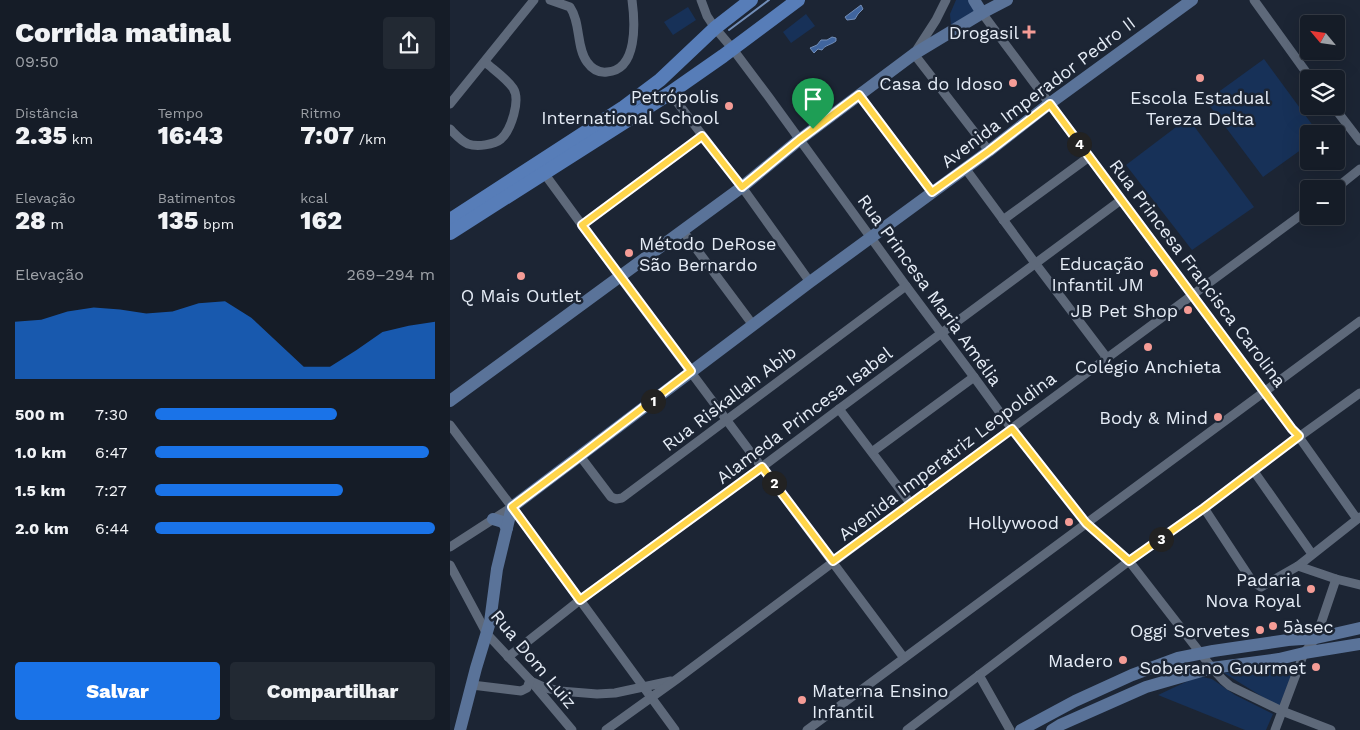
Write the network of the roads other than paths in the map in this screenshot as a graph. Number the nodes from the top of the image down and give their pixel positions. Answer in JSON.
{"nodes":[{"id":1,"x":534,"y":0,"type":"edge"},
{"id":2,"x":550,"y":0,"type":"edge"},
{"id":3,"x":632,"y":0,"type":"edge"},
{"id":4,"x":701,"y":0,"type":"edge"},
{"id":5,"x":751,"y":0,"type":"edge"},
{"id":6,"x":798,"y":0,"type":"edge"},
{"id":7,"x":946,"y":0,"type":"edge"},
{"id":8,"x":974,"y":0,"type":"edge"},
{"id":9,"x":1007,"y":0,"type":"edge"},
{"id":10,"x":1192,"y":0,"type":"edge"},
{"id":11,"x":1255,"y":1,"type":"edge"},
{"id":12,"x":982,"y":13,"type":"junction"},
{"id":13,"x":715,"y":28,"type":"junction"},
{"id":14,"x":732,"y":48,"type":"junction"},
{"id":15,"x":914,"y":54,"type":"junction"},
{"id":16,"x":485,"y":62,"type":"junction"},
{"id":17,"x":1305,"y":70,"type":"edge"},
{"id":18,"x":670,"y":93,"type":"junction"},
{"id":19,"x":859,"y":95,"type":"junction"},
{"id":20,"x":450,"y":104,"type":"edge"},
{"id":21,"x":1050,"y":104,"type":"junction"},
{"id":22,"x":1340,"y":115,"type":"edge"},
{"id":23,"x":450,"y":129,"type":"edge"},
{"id":24,"x":702,"y":136,"type":"junction"},
{"id":25,"x":799,"y":140,"type":"junction"},
{"id":26,"x":1360,"y":141,"type":"edge"},
{"id":27,"x":989,"y":151,"type":"junction"},
{"id":28,"x":1089,"y":157,"type":"junction"},
{"id":29,"x":541,"y":168,"type":"junction"},
{"id":30,"x":965,"y":168,"type":"junction"},
{"id":31,"x":1360,"y":169,"type":"edge"},
{"id":32,"x":1345,"y":181,"type":"edge"},
{"id":33,"x":742,"y":187,"type":"junction"},
{"id":34,"x":932,"y":192,"type":"junction"},
{"id":35,"x":1120,"y":200,"type":"junction"},
{"id":36,"x":1300,"y":216,"type":"edge"},
{"id":37,"x":450,"y":220,"type":"edge"},
{"id":38,"x":1003,"y":220,"type":"junction"},
{"id":39,"x":582,"y":225,"type":"junction"},
{"id":40,"x":683,"y":231,"type":"junction"},
{"id":41,"x":450,"y":233,"type":"edge"},
{"id":42,"x":871,"y":237,"type":"junction"},
{"id":43,"x":1035,"y":263,"type":"junction"},
{"id":44,"x":620,"y":277,"type":"junction"},
{"id":45,"x":810,"y":282,"type":"junction"},
{"id":46,"x":906,"y":286,"type":"junction"},
{"id":47,"x":1192,"y":294,"type":"junction"},
{"id":48,"x":1360,"y":321,"type":"edge"},
{"id":49,"x":753,"y":326,"type":"junction"},
{"id":50,"x":941,"y":332,"type":"junction"},
{"id":51,"x":1107,"y":358,"type":"junction"},
{"id":52,"x":691,"y":371,"type":"junction"},
{"id":53,"x":974,"y":377,"type":"junction"},
{"id":54,"x":1265,"y":392,"type":"junction"},
{"id":55,"x":1360,"y":393,"type":"edge"},
{"id":56,"x":450,"y":401,"type":"edge"},
{"id":57,"x":839,"y":408,"type":"junction"},
{"id":58,"x":727,"y":420,"type":"junction"},
{"id":59,"x":450,"y":426,"type":"edge"},
{"id":60,"x":1012,"y":429,"type":"junction"},
{"id":61,"x":1299,"y":436,"type":"junction"},
{"id":62,"x":872,"y":452,"type":"junction"},
{"id":63,"x":580,"y":456,"type":"junction"},
{"id":64,"x":762,"y":467,"type":"junction"},
{"id":65,"x":1253,"y":470,"type":"junction"},
{"id":66,"x":911,"y":504,"type":"junction"},
{"id":67,"x":512,"y":507,"type":"junction"},
{"id":68,"x":1204,"y":508,"type":"junction"},
{"id":69,"x":1358,"y":518,"type":"edge"},
{"id":70,"x":493,"y":519,"type":"junction"},
{"id":71,"x":1086,"y":523,"type":"junction"},
{"id":72,"x":508,"y":528,"type":"junction"},
{"id":73,"x":450,"y":547,"type":"edge"},
{"id":74,"x":1312,"y":554,"type":"junction"},
{"id":75,"x":833,"y":561,"type":"junction"},
{"id":76,"x":1129,"y":561,"type":"junction"},
{"id":77,"x":450,"y":565,"type":"edge"},
{"id":78,"x":1298,"y":566,"type":"junction"},
{"id":79,"x":1336,"y":579,"type":"junction"},
{"id":80,"x":1360,"y":585,"type":"edge"},
{"id":81,"x":580,"y":600,"type":"junction"},
{"id":82,"x":473,"y":607,"type":"junction"},
{"id":83,"x":493,"y":607,"type":"junction"},
{"id":84,"x":1360,"y":628,"type":"edge"},
{"id":85,"x":487,"y":634,"type":"junction"},
{"id":86,"x":1316,"y":638,"type":"junction"},
{"id":87,"x":1360,"y":644,"type":"edge"},
{"id":88,"x":1200,"y":653,"type":"junction"},
{"id":89,"x":1304,"y":653,"type":"junction"},
{"id":90,"x":508,"y":657,"type":"junction"},
{"id":91,"x":904,"y":658,"type":"junction"},
{"id":92,"x":1212,"y":668,"type":"junction"},
{"id":93,"x":978,"y":675,"type":"junction"},
{"id":94,"x":677,"y":679,"type":"junction"},
{"id":95,"x":530,"y":680,"type":"junction"},
{"id":96,"x":472,"y":684,"type":"junction"},
{"id":97,"x":643,"y":687,"type":"junction"},
{"id":98,"x":651,"y":698,"type":"junction"},
{"id":99,"x":636,"y":707,"type":"junction"},
{"id":100,"x":1282,"y":711,"type":"junction"},
{"id":101,"x":460,"y":730,"type":"edge"},
{"id":102,"x":572,"y":730,"type":"edge"},
{"id":103,"x":606,"y":730,"type":"edge"},
{"id":104,"x":675,"y":730,"type":"edge"},
{"id":105,"x":807,"y":730,"type":"edge"},
{"id":106,"x":907,"y":730,"type":"edge"},
{"id":107,"x":1010,"y":730,"type":"edge"},
{"id":108,"x":1021,"y":730,"type":"edge"},
{"id":109,"x":1052,"y":730,"type":"edge"},
{"id":110,"x":1274,"y":730,"type":"edge"},
{"id":111,"x":1331,"y":730,"type":"edge"}],
"edges":[{"from":1,"to":16,"type":"street"},
{"from":2,"to":3,"type":"street"},
{"from":4,"to":13,"type":"street","name":"Rua Princesa Maria Amélia"},
{"from":5,"to":13,"type":"main road"},
{"from":6,"to":14,"type":"main road"},
{"from":7,"to":15,"type":"street"},
{"from":8,"to":12,"type":"street","name":"Rua Princesa Francisca Carolina"},
{"from":9,"to":12,"type":"street"},
{"from":10,"to":21,"type":"street","name":"Avenida Imperador Pedro II"},
{"from":11,"to":17,"type":"street"},
{"from":12,"to":15,"type":"street"},
{"from":12,"to":21,"type":"street","name":"Rua Princesa Francisca Carolina"},
{"from":13,"to":14,"type":"street","name":"Rua Princesa Maria Amélia"},
{"from":13,"to":29,"type":"main road"},
{"from":14,"to":18,"type":"main road"},
{"from":14,"to":25,"type":"street","name":"Rua Princesa Maria Amélia"},
{"from":15,"to":19,"type":"street"},
{"from":15,"to":27,"type":"street"},
{"from":16,"to":20,"type":"street"},
{"from":16,"to":23,"type":"street"},
{"from":18,"to":24,"type":"street"},
{"from":18,"to":29,"type":"main road"},
{"from":19,"to":25,"type":"street"},
{"from":19,"to":34,"type":"street"},
{"from":21,"to":27,"type":"street","name":"Avenida Imperador Pedro II"},
{"from":21,"to":28,"type":"street","name":"Rua Princesa Francisca Carolina"},
{"from":22,"to":26,"type":"street"},
{"from":24,"to":33,"type":"street"},
{"from":24,"to":39,"type":"street"},
{"from":25,"to":33,"type":"street"},
{"from":25,"to":42,"type":"street","name":"Rua Princesa Maria Amélia"},
{"from":27,"to":30,"type":"street","name":"Avenida Imperador Pedro II"},
{"from":28,"to":35,"type":"street","name":"Rua Princesa Francisca Carolina"},
{"from":28,"to":38,"type":"street"},
{"from":29,"to":37,"type":"main road"},
{"from":29,"to":39,"type":"street"},
{"from":29,"to":41,"type":"main road"},
{"from":30,"to":34,"type":"street","name":"Avenida Imperador Pedro II"},
{"from":30,"to":38,"type":"street"},
{"from":31,"to":32,"type":"street"},
{"from":33,"to":40,"type":"street"},
{"from":33,"to":45,"type":"street"},
{"from":34,"to":42,"type":"street","name":"Avenida Imperador Pedro II"},
{"from":35,"to":43,"type":"street","name":"Alameda Princesa Isabel"},
{"from":35,"to":47,"type":"street","name":"Rua Princesa Francisca Carolina"},
{"from":36,"to":47,"type":"street","name":"Avenida Imperatriz Leopoldina"},
{"from":38,"to":43,"type":"street"},
{"from":39,"to":44,"type":"street"},
{"from":40,"to":44,"type":"street"},
{"from":40,"to":49,"type":"street"},
{"from":42,"to":45,"type":"street","name":"Avenida Imperador Pedro II"},
{"from":42,"to":46,"type":"street","name":"Rua Princesa Maria Amélia"},
{"from":43,"to":50,"type":"street","name":"Alameda Princesa Isabel"},
{"from":43,"to":51,"type":"street"},
{"from":44,"to":52,"type":"street"},
{"from":44,"to":56,"type":"street"},
{"from":45,"to":49,"type":"street","name":"Avenida Imperador Pedro II"},
{"from":46,"to":50,"type":"street","name":"Rua Princesa Maria Amélia"},
{"from":46,"to":58,"type":"street","name":"Rua Riskallah Abib"},
{"from":47,"to":51,"type":"street","name":"Avenida Imperatriz Leopoldina"},
{"from":47,"to":54,"type":"street","name":"Rua Princesa Francisca Carolina"},
{"from":48,"to":54,"type":"street"},
{"from":49,"to":52,"type":"street","name":"Avenida Imperador Pedro II"},
{"from":50,"to":53,"type":"street","name":"Rua Princesa Maria Amélia"},
{"from":50,"to":57,"type":"street","name":"Alameda Princesa Isabel"},
{"from":51,"to":60,"type":"street","name":"Avenida Imperatriz Leopoldina"},
{"from":52,"to":58,"type":"street"},
{"from":52,"to":63,"type":"street","name":"Avenida Imperador Pedro II"},
{"from":53,"to":60,"type":"street","name":"Rua Princesa Maria Amélia"},
{"from":53,"to":62,"type":"street"},
{"from":54,"to":61,"type":"street","name":"Rua Princesa Francisca Carolina"},
{"from":54,"to":71,"type":"street"},
{"from":55,"to":61,"type":"street"},
{"from":57,"to":62,"type":"street"},
{"from":57,"to":64,"type":"street","name":"Alameda Princesa Isabel"},
{"from":58,"to":63,"type":"street","name":"Rua Riskallah Abib"},
{"from":58,"to":64,"type":"street"},
{"from":59,"to":67,"type":"street"},
{"from":60,"to":66,"type":"street","name":"Avenida Imperatriz Leopoldina"},
{"from":60,"to":71,"type":"street","name":"Rua Princesa Maria Amélia"},
{"from":61,"to":65,"type":"street"},
{"from":61,"to":69,"type":"street","name":"Rua Princesa Francisca Carolina"},
{"from":62,"to":66,"type":"street"},
{"from":63,"to":67,"type":"street","name":"Avenida Imperador Pedro II"},
{"from":64,"to":75,"type":"street"},
{"from":64,"to":81,"type":"street","name":"Alameda Princesa Isabel"},
{"from":65,"to":68,"type":"street"},
{"from":65,"to":74,"type":"street"},
{"from":66,"to":75,"type":"street","name":"Avenida Imperatriz Leopoldina"},
{"from":67,"to":70,"type":"street"},
{"from":67,"to":72,"type":"street"},
{"from":67,"to":81,"type":"street"},
{"from":68,"to":76,"type":"street"},
{"from":68,"to":78,"type":"street"},
{"from":69,"to":74,"type":"street"},
{"from":70,"to":72,"type":"street"},
{"from":70,"to":73,"type":"street"},
{"from":71,"to":76,"type":"street","name":"Rua Princesa Maria Amélia"},
{"from":71,"to":91,"type":"street"},
{"from":72,"to":83,"type":"street"},
{"from":74,"to":78,"type":"street"},
{"from":75,"to":91,"type":"street"},
{"from":75,"to":94,"type":"street","name":"Avenida Imperatriz Leopoldina"},
{"from":76,"to":88,"type":"street","name":"Rua Princesa Maria Amélia"},
{"from":76,"to":93,"type":"street"},
{"from":77,"to":82,"type":"street","name":"Rua Dom Luiz"},
{"from":78,"to":79,"type":"street"},
{"from":79,"to":80,"type":"street"},
{"from":79,"to":86,"type":"street"},
{"from":81,"to":90,"type":"street","name":"Alameda Princesa Isabel"},
{"from":81,"to":97,"type":"street"},
{"from":82,"to":83,"type":"street","name":"Rua Dom Luiz"},
{"from":82,"to":85,"type":"street","name":"Rua Dom Luiz"},
{"from":83,"to":85,"type":"street"},
{"from":84,"to":86,"type":"street"},
{"from":85,"to":90,"type":"street","name":"Rua Dom Luiz"},
{"from":85,"to":96,"type":"street"},
{"from":86,"to":88,"type":"street"},
{"from":86,"to":89,"type":"street"},
{"from":87,"to":89,"type":"street"},
{"from":88,"to":92,"type":"street","name":"Rua Princesa Maria Amélia"},
{"from":88,"to":108,"type":"street"},
{"from":89,"to":92,"type":"street"},
{"from":89,"to":100,"type":"street"},
{"from":90,"to":95,"type":"street","name":"Rua Dom Luiz"},
{"from":91,"to":105,"type":"street"},
{"from":92,"to":100,"type":"street","name":"Rua Princesa Maria Amélia"},
{"from":92,"to":109,"type":"street"},
{"from":93,"to":106,"type":"street"},
{"from":93,"to":107,"type":"street"},
{"from":94,"to":97,"type":"street"},
{"from":94,"to":98,"type":"street","name":"Avenida Imperatriz Leopoldina"},
{"from":95,"to":96,"type":"street"},
{"from":95,"to":97,"type":"street"},
{"from":95,"to":102,"type":"street","name":"Rua Dom Luiz"},
{"from":96,"to":101,"type":"street"},
{"from":97,"to":98,"type":"street"},
{"from":97,"to":99,"type":"street"},
{"from":98,"to":99,"type":"street","name":"Avenida Imperatriz Leopoldina"},
{"from":98,"to":104,"type":"street"},
{"from":99,"to":103,"type":"street","name":"Avenida Imperatriz Leopoldina"},
{"from":100,"to":110,"type":"street"},
{"from":100,"to":111,"type":"street","name":"Rua Princesa Maria Amélia"}]}
